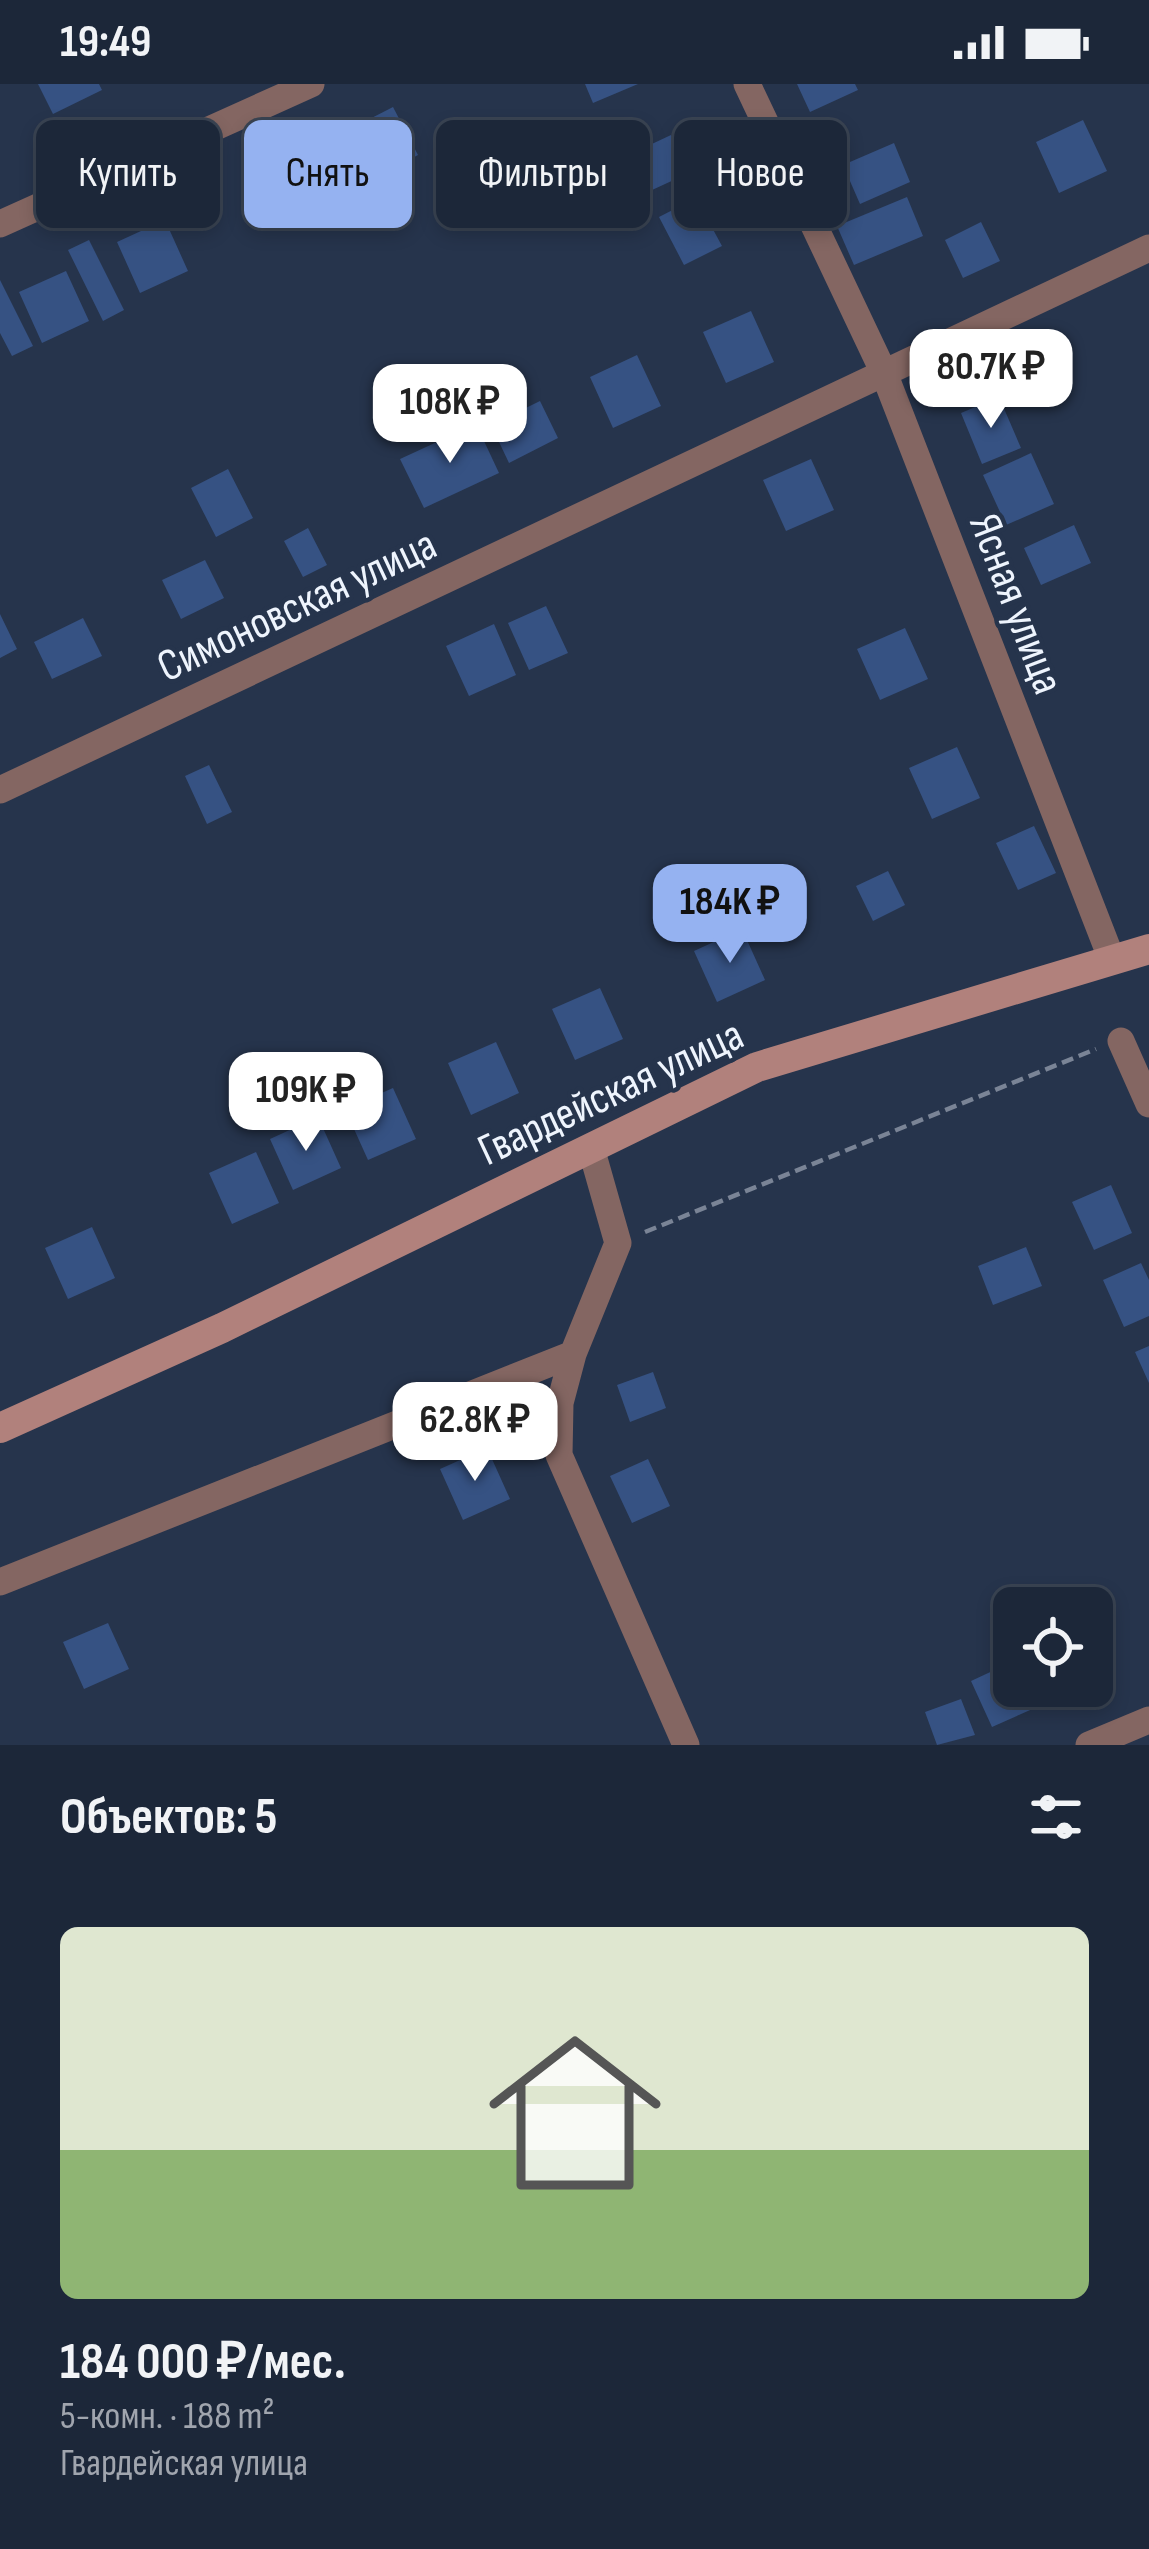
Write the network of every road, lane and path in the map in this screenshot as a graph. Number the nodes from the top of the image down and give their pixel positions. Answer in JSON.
{"nodes":[{"id":1,"x":310,"y":84,"type":"edge"},
{"id":2,"x":747,"y":84,"type":"edge"},
{"id":3,"x":0,"y":224,"type":"edge"},
{"id":4,"x":1149,"y":248,"type":"edge"},
{"id":5,"x":884,"y":373,"type":"junction"},
{"id":6,"x":0,"y":790,"type":"edge"},
{"id":7,"x":1149,"y":949,"type":"edge"},
{"id":8,"x":1112,"y":960,"type":"junction"},
{"id":9,"x":1121,"y":1041,"type":"joint"},
{"id":10,"x":1149,"y":1105,"type":"edge"},
{"id":11,"x":591,"y":1148,"type":"junction"},
{"id":12,"x":618,"y":1243,"type":"junction"},
{"id":13,"x":573,"y":1354,"type":"junction"},
{"id":14,"x":0,"y":1428,"type":"edge"},
{"id":15,"x":0,"y":1582,"type":"edge"},
{"id":16,"x":1149,"y":1720,"type":"edge"},
{"id":17,"x":686,"y":1745,"type":"edge"},
{"id":18,"x":1089,"y":1745,"type":"edge"}],
"edges":[{"from":1,"to":3,"type":"street"},
{"from":2,"to":5,"type":"street","name":"Ясная улица"},
{"from":4,"to":5,"type":"street","name":"Симоновская улица"},
{"from":5,"to":6,"type":"street","name":"Симоновская улица"},
{"from":5,"to":8,"type":"street","name":"Ясная улица"},
{"from":7,"to":8,"type":"street","name":"Гвардейская улица"},
{"from":8,"to":11,"type":"street","name":"Гвардейская улица"},
{"from":9,"to":10,"type":"street"},
{"from":9,"to":12,"type":"path"},
{"from":11,"to":12,"type":"street"},
{"from":11,"to":14,"type":"street","name":"Гвардейская улица"},
{"from":12,"to":13,"type":"street"},
{"from":13,"to":15,"type":"street"},
{"from":13,"to":17,"type":"street"},
{"from":16,"to":18,"type":"street"}]}
